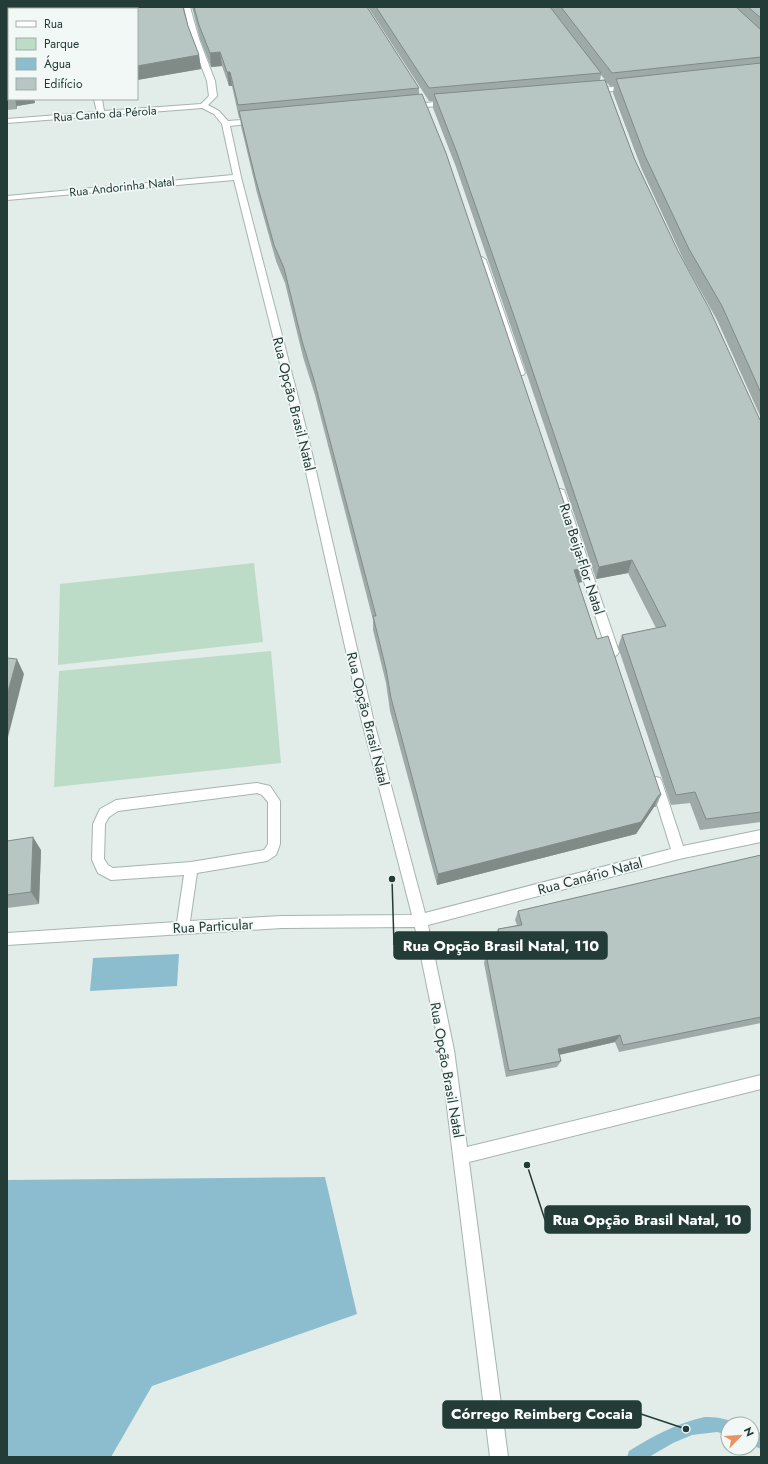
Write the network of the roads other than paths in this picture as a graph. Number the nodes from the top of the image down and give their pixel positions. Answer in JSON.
{"nodes":[{"id":1,"x":187,"y":7,"type":"edge"},
{"id":2,"x":638,"y":86,"type":"edge"},
{"id":3,"x":587,"y":91,"type":"edge"},
{"id":4,"x":98,"y":100,"type":"edge"},
{"id":5,"x":424,"y":101,"type":"junction"},
{"id":6,"x":454,"y":102,"type":"edge"},
{"id":7,"x":203,"y":106,"type":"junction"},
{"id":8,"x":402,"y":107,"type":"edge"},
{"id":9,"x":101,"y":113,"type":"junction"},
{"id":10,"x":431,"y":118,"type":"edge"},
{"id":11,"x":265,"y":120,"type":"edge"},
{"id":12,"x":7,"y":121,"type":"edge"},
{"id":13,"x":226,"y":124,"type":"junction"},
{"id":14,"x":237,"y":177,"type":"junction"},
{"id":15,"x":7,"y":198,"type":"edge"},
{"id":16,"x":478,"y":248,"type":"edge"},
{"id":17,"x":524,"y":386,"type":"edge"},
{"id":18,"x":556,"y":481,"type":"edge"},
{"id":19,"x":617,"y":663,"type":"edge"},
{"id":20,"x":652,"y":769,"type":"edge"},
{"id":21,"x":761,"y":836,"type":"edge"},
{"id":22,"x":679,"y":853,"type":"junction"},
{"id":23,"x":191,"y":868,"type":"junction"},
{"id":24,"x":420,"y":921,"type":"junction"},
{"id":25,"x":182,"y":927,"type":"junction"},
{"id":26,"x":7,"y":939,"type":"edge"},
{"id":27,"x":761,"y":1082,"type":"edge"},
{"id":28,"x":461,"y":1156,"type":"junction"},
{"id":29,"x":500,"y":1457,"type":"edge"}],
"edges":[{"from":1,"to":7,"type":"street"},
{"from":2,"to":3,"type":"street"},
{"from":4,"to":9,"type":"street"},
{"from":5,"to":6,"type":"street"},
{"from":5,"to":8,"type":"street"},
{"from":5,"to":10,"type":"street"},
{"from":7,"to":9,"type":"street","name":"Rua Canto da Pérola"},
{"from":7,"to":13,"type":"street","name":"Rua Opção Brasil Natal"},
{"from":9,"to":12,"type":"street","name":"Rua Canto da Pérola"},
{"from":11,"to":13,"type":"street"},
{"from":13,"to":14,"type":"street","name":"Rua Opção Brasil Natal"},
{"from":14,"to":15,"type":"street","name":"Rua Andorinha Natal"},
{"from":14,"to":24,"type":"street","name":"Rua Opção Brasil Natal"},
{"from":16,"to":17,"type":"street"},
{"from":18,"to":19,"type":"street","name":"Rua Beija-Flor Natal"},
{"from":20,"to":22,"type":"street"},
{"from":21,"to":22,"type":"street","name":"Rua Canário Natal"},
{"from":22,"to":24,"type":"street","name":"Rua Canário Natal"},
{"from":23,"to":23,"type":"street"},
{"from":23,"to":25,"type":"street"},
{"from":24,"to":25,"type":"street","name":"Rua Particular"},
{"from":24,"to":28,"type":"street","name":"Rua Opção Brasil Natal"},
{"from":25,"to":26,"type":"street","name":"Rua Particular"},
{"from":27,"to":28,"type":"street"},
{"from":28,"to":29,"type":"street","name":"Rua Opção Brasil Natal"}]}
